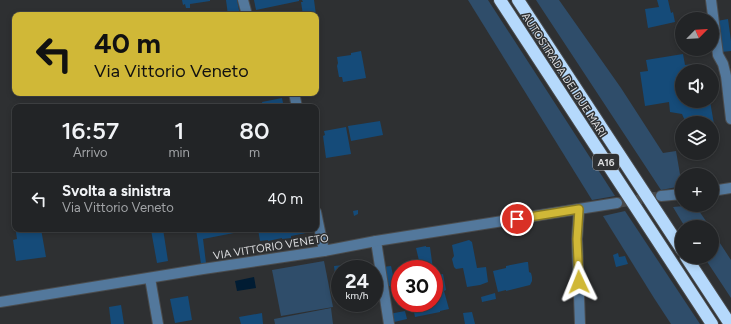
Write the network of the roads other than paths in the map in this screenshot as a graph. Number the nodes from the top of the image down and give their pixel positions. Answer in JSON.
{"nodes":[{"id":1,"x":243,"y":0,"type":"edge"},
{"id":2,"x":500,"y":0,"type":"edge"},
{"id":3,"x":518,"y":0,"type":"edge"},
{"id":4,"x":711,"y":0,"type":"edge"},
{"id":5,"x":246,"y":12,"type":"edge"},
{"id":6,"x":731,"y":119,"type":"edge"},
{"id":7,"x":731,"y":188,"type":"edge"},
{"id":8,"x":719,"y":190,"type":"edge"},
{"id":9,"x":675,"y":195,"type":"edge"},
{"id":10,"x":661,"y":196,"type":"tunnel mouth"},
{"id":11,"x":617,"y":203,"type":"tunnel mouth"},
{"id":12,"x":579,"y":209,"type":"junction"},
{"id":13,"x":319,"y":227,"type":"edge"},
{"id":14,"x":675,"y":239,"type":"edge"},
{"id":15,"x":376,"y":241,"type":"junction"},
{"id":16,"x":324,"y":251,"type":"junction"},
{"id":17,"x":691,"y":264,"type":"edge"},
{"id":18,"x":150,"y":278,"type":"junction"},
{"id":19,"x":0,"y":302,"type":"edge"},
{"id":20,"x":158,"y":324,"type":"edge"},
{"id":21,"x":389,"y":324,"type":"edge"},
{"id":22,"x":580,"y":324,"type":"edge"},
{"id":23,"x":712,"y":324,"type":"edge"},
{"id":24,"x":730,"y":324,"type":"edge"}],
"edges":[{"from":1,"to":5,"type":"street"},
{"from":2,"to":23,"type":"highway","name":"AUTOSTRADA DEI DUE MARI","number":"A16"},
{"from":3,"to":14,"type":"highway","name":"AUTOSTRADA DEI DUE MARI","number":"A16"},
{"from":4,"to":6,"type":"street"},
{"from":7,"to":8,"type":"street"},
{"from":9,"to":10,"type":"street"},
{"from":11,"to":12,"type":"street","name":"VIA VITTORIO VENETO"},
{"from":12,"to":15,"type":"street","name":"VIA VITTORIO VENETO"},
{"from":12,"to":22,"type":"street"},
{"from":13,"to":16,"type":"street"},
{"from":15,"to":16,"type":"street","name":"VIA VITTORIO VENETO"},
{"from":15,"to":21,"type":"street"},
{"from":16,"to":18,"type":"street","name":"VIA VITTORIO VENETO"},
{"from":17,"to":24,"type":"highway"},
{"from":18,"to":19,"type":"street","name":"VIA VITTORIO VENETO"},
{"from":18,"to":20,"type":"street"}]}
